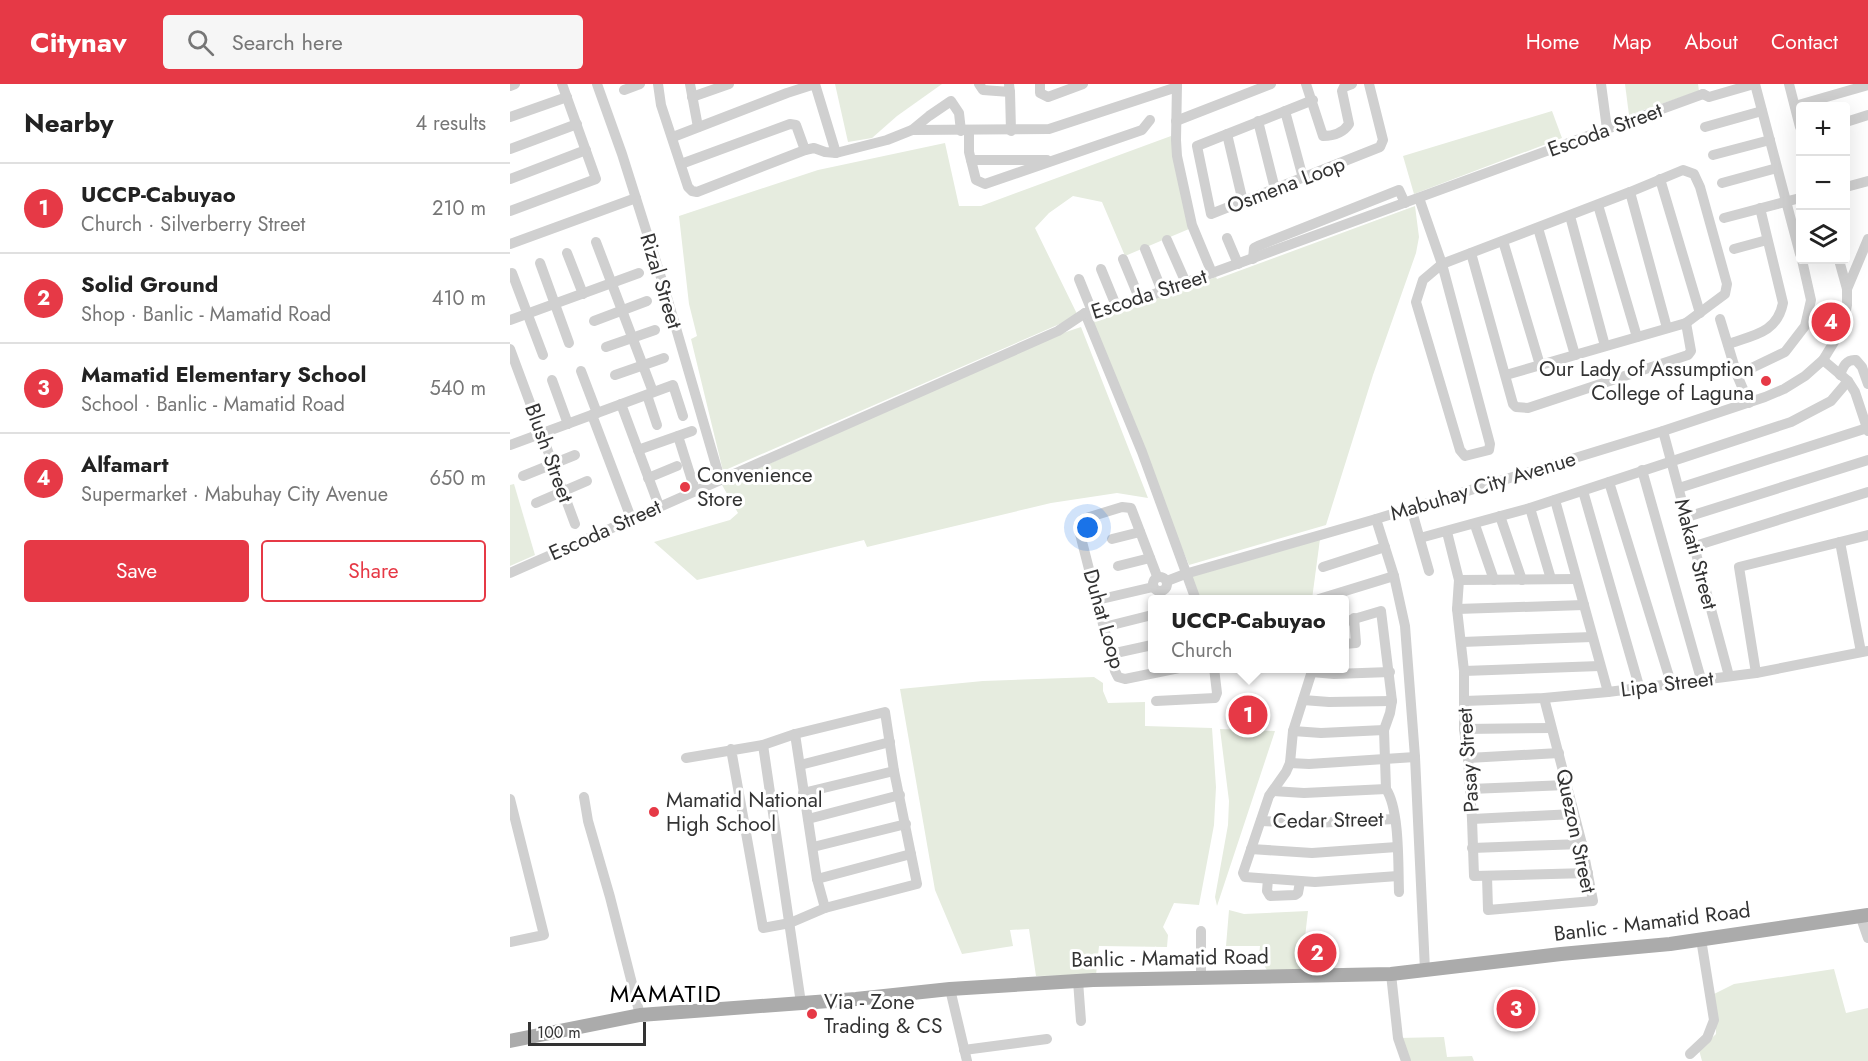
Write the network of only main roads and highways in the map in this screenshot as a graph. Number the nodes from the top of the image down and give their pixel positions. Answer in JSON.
{"nodes":[{"id":1,"x":1864,"y":915,"type":"edge"},
{"id":2,"x":510,"y":1041,"type":"edge"}],
"edges":[{"from":1,"to":2,"type":"main road","name":"Banlic - Mamatid Road"}]}
